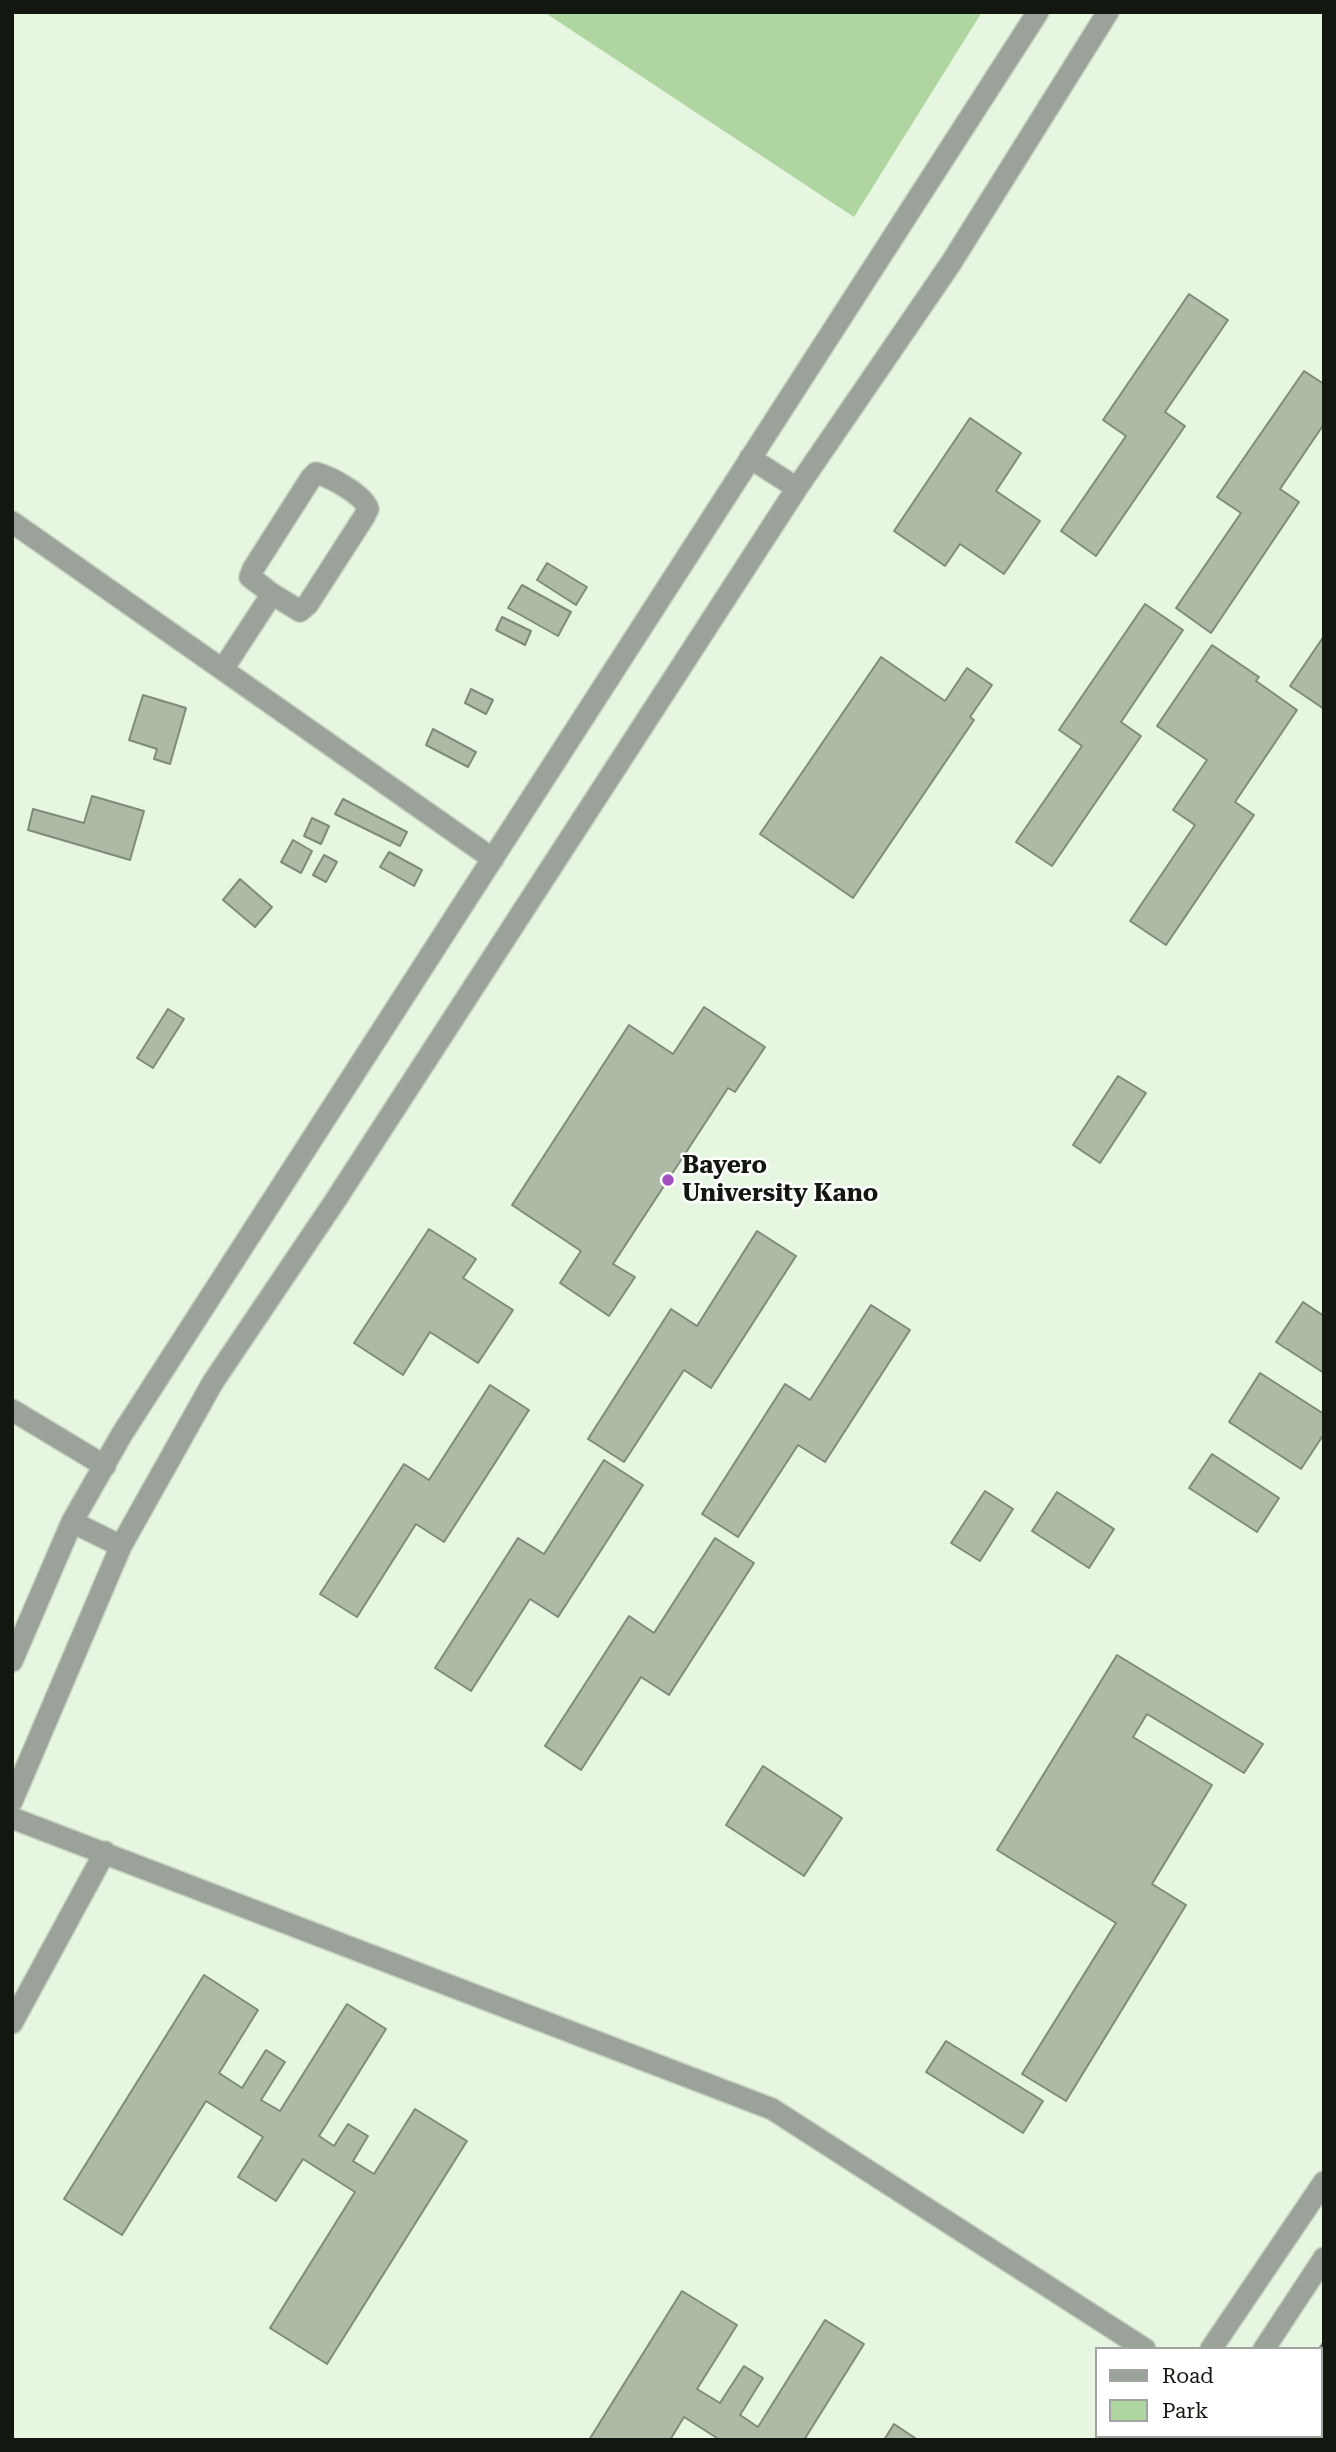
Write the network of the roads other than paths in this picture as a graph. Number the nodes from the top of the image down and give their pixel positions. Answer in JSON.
{"nodes":[{"id":1,"x":1038,"y":12,"type":"edge"},
{"id":2,"x":1108,"y":12,"type":"edge"},
{"id":3,"x":750,"y":458,"type":"junction"},
{"id":4,"x":797,"y":488,"type":"junction"},
{"id":5,"x":12,"y":522,"type":"edge"},
{"id":6,"x":272,"y":594,"type":"junction"},
{"id":7,"x":223,"y":669,"type":"junction"},
{"id":8,"x":494,"y":859,"type":"junction"},
{"id":9,"x":12,"y":1410,"type":"edge"},
{"id":10,"x":105,"y":1466,"type":"junction"},
{"id":11,"x":72,"y":1522,"type":"junction"},
{"id":12,"x":121,"y":1546,"type":"junction"},
{"id":13,"x":12,"y":1661,"type":"edge"},
{"id":14,"x":12,"y":1801,"type":"edge"},
{"id":15,"x":12,"y":1818,"type":"edge"},
{"id":16,"x":105,"y":1852,"type":"junction"},
{"id":17,"x":12,"y":2023,"type":"edge"},
{"id":18,"x":1324,"y":2182,"type":"edge"},
{"id":19,"x":1324,"y":2258,"type":"edge"},
{"id":20,"x":1142,"y":2347,"type":"edge"},
{"id":21,"x":1212,"y":2347,"type":"edge"},
{"id":22,"x":1265,"y":2347,"type":"edge"}],
"edges":[{"from":1,"to":3,"type":"street"},
{"from":2,"to":4,"type":"street"},
{"from":3,"to":4,"type":"street"},
{"from":3,"to":8,"type":"street"},
{"from":4,"to":12,"type":"street"},
{"from":5,"to":7,"type":"street"},
{"from":6,"to":6,"type":"street"},
{"from":6,"to":7,"type":"street"},
{"from":7,"to":8,"type":"street"},
{"from":8,"to":10,"type":"street"},
{"from":9,"to":10,"type":"street"},
{"from":10,"to":11,"type":"street"},
{"from":11,"to":12,"type":"street"},
{"from":11,"to":13,"type":"street"},
{"from":12,"to":14,"type":"street"},
{"from":15,"to":16,"type":"street"},
{"from":16,"to":17,"type":"street"},
{"from":16,"to":20,"type":"street"},
{"from":18,"to":21,"type":"street"},
{"from":19,"to":22,"type":"street"}]}
